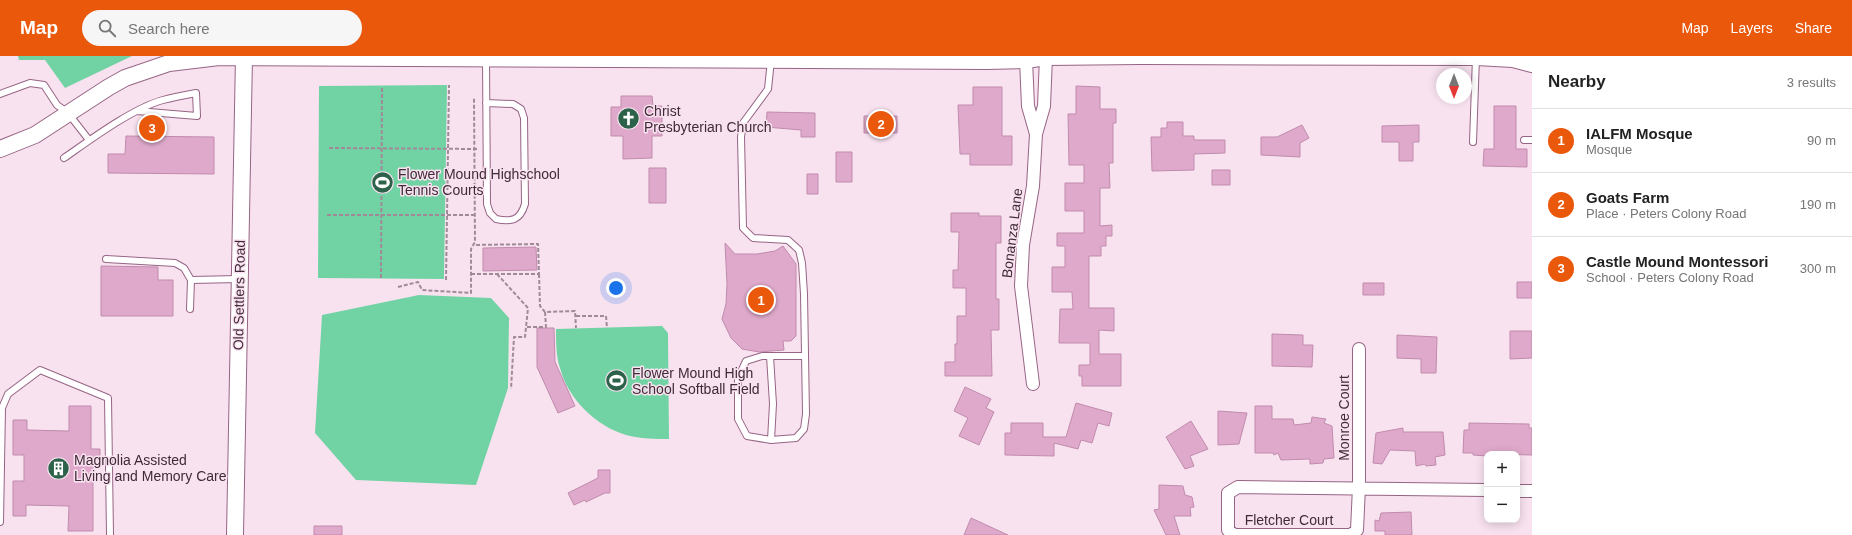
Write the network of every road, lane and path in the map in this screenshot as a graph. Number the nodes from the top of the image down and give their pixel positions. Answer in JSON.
{"nodes":[{"id":1,"x":244,"y":56,"type":"edge"},
{"id":2,"x":1171,"y":56,"type":"edge"},
{"id":3,"x":1046,"y":57,"type":"junction"},
{"id":4,"x":1476,"y":57,"type":"junction"},
{"id":5,"x":585,"y":58,"type":"edge"},
{"id":6,"x":771,"y":58,"type":"edge"},
{"id":7,"x":987,"y":59,"type":"edge"},
{"id":8,"x":486,"y":60,"type":"junction"},
{"id":9,"x":1026,"y":60,"type":"junction"},
{"id":10,"x":1532,"y":64,"type":"edge"},
{"id":11,"x":449,"y":85,"type":"dead end"},
{"id":12,"x":382,"y":86,"type":"dead end"},
{"id":13,"x":0,"y":94,"type":"edge"},
{"id":14,"x":474,"y":97,"type":"dead end"},
{"id":15,"x":486,"y":103,"type":"junction"},
{"id":16,"x":137,"y":111,"type":"junction"},
{"id":17,"x":68,"y":113,"type":"junction"},
{"id":18,"x":1036,"y":134,"type":"junction"},
{"id":19,"x":89,"y":140,"type":"junction"},
{"id":20,"x":1524,"y":140,"type":"dead end"},
{"id":21,"x":1532,"y":140,"type":"edge"},
{"id":22,"x":1473,"y":142,"type":"dead end"},
{"id":23,"x":329,"y":148,"type":"dead end"},
{"id":24,"x":0,"y":149,"type":"edge"},
{"id":25,"x":382,"y":149,"type":"junction"},
{"id":26,"x":448,"y":149,"type":"junction"},
{"id":27,"x":474,"y":149,"type":"junction"},
{"id":28,"x":487,"y":149,"type":"junction"},
{"id":29,"x":64,"y":158,"type":"dead end"},
{"id":30,"x":327,"y":215,"type":"dead end"},
{"id":31,"x":381,"y":215,"type":"junction"},
{"id":32,"x":447,"y":215,"type":"junction"},
{"id":33,"x":475,"y":215,"type":"junction"},
{"id":34,"x":473,"y":245,"type":"junction"},
{"id":35,"x":106,"y":259,"type":"dead end"},
{"id":36,"x":471,"y":274,"type":"junction"},
{"id":37,"x":497,"y":274,"type":"junction"},
{"id":38,"x":539,"y":274,"type":"junction"},
{"id":39,"x":381,"y":278,"type":"dead end"},
{"id":40,"x":239,"y":279,"type":"junction"},
{"id":41,"x":191,"y":280,"type":"junction"},
{"id":42,"x":446,"y":280,"type":"dead end"},
{"id":43,"x":398,"y":287,"type":"dead end"},
{"id":44,"x":190,"y":309,"type":"dead end"},
{"id":45,"x":545,"y":312,"type":"junction"},
{"id":46,"x":576,"y":316,"type":"junction"},
{"id":47,"x":527,"y":327,"type":"junction"},
{"id":48,"x":576,"y":328,"type":"dead end"},
{"id":49,"x":607,"y":328,"type":"dead end"},
{"id":50,"x":1359,"y":349,"type":"dead end"},
{"id":51,"x":770,"y":356,"type":"junction"},
{"id":52,"x":804,"y":356,"type":"junction"},
{"id":53,"x":1033,"y":384,"type":"dead end"},
{"id":54,"x":511,"y":389,"type":"dead end"},
{"id":55,"x":771,"y":440,"type":"junction"},
{"id":56,"x":1359,"y":487,"type":"junction"},
{"id":57,"x":1484,"y":490,"type":"edge"},
{"id":58,"x":1520,"y":491,"type":"edge"},
{"id":59,"x":1532,"y":491,"type":"edge"},
{"id":60,"x":0,"y":522,"type":"edge"},
{"id":61,"x":110,"y":535,"type":"edge"},
{"id":62,"x":235,"y":535,"type":"edge"}],
"edges":[{"from":1,"to":8,"type":"street"},
{"from":1,"to":17,"type":"street"},
{"from":1,"to":40,"type":"street","name":"Old Settlers Road"},
{"from":2,"to":3,"type":"street"},
{"from":2,"to":4,"type":"street"},
{"from":3,"to":9,"type":"street"},
{"from":3,"to":18,"type":"street","name":"Bonanza Lane"},
{"from":4,"to":10,"type":"street"},
{"from":4,"to":22,"type":"lane"},
{"from":5,"to":6,"type":"street"},
{"from":5,"to":8,"type":"street"},
{"from":6,"to":7,"type":"street"},
{"from":6,"to":52,"type":"lane"},
{"from":7,"to":9,"type":"street"},
{"from":8,"to":15,"type":"lane"},
{"from":9,"to":18,"type":"street","name":"Bonanza Lane"},
{"from":11,"to":26,"type":"path"},
{"from":12,"to":25,"type":"path"},
{"from":13,"to":17,"type":"lane"},
{"from":14,"to":27,"type":"path"},
{"from":15,"to":28,"type":"lane"},
{"from":15,"to":28,"type":"lane"},
{"from":16,"to":16,"type":"lane"},
{"from":16,"to":19,"type":"lane"},
{"from":17,"to":19,"type":"lane"},
{"from":17,"to":24,"type":"street"},
{"from":18,"to":53,"type":"street","name":"Bonanza Lane"},
{"from":19,"to":29,"type":"lane"},
{"from":20,"to":21,"type":"lane"},
{"from":23,"to":25,"type":"path"},
{"from":25,"to":26,"type":"path"},
{"from":25,"to":31,"type":"path"},
{"from":26,"to":27,"type":"path"},
{"from":26,"to":32,"type":"path"},
{"from":27,"to":28,"type":"path"},
{"from":27,"to":33,"type":"path"},
{"from":30,"to":31,"type":"path"},
{"from":31,"to":32,"type":"path"},
{"from":31,"to":39,"type":"path"},
{"from":32,"to":33,"type":"path"},
{"from":32,"to":42,"type":"path"},
{"from":33,"to":34,"type":"path"},
{"from":34,"to":36,"type":"path"},
{"from":34,"to":38,"type":"path"},
{"from":35,"to":41,"type":"lane"},
{"from":36,"to":37,"type":"path"},
{"from":36,"to":43,"type":"path"},
{"from":37,"to":38,"type":"path"},
{"from":37,"to":47,"type":"path"},
{"from":38,"to":45,"type":"path"},
{"from":40,"to":41,"type":"lane"},
{"from":40,"to":62,"type":"street","name":"Old Settlers Road"},
{"from":41,"to":44,"type":"lane"},
{"from":45,"to":46,"type":"path"},
{"from":45,"to":47,"type":"path"},
{"from":46,"to":48,"type":"path"},
{"from":46,"to":49,"type":"path"},
{"from":47,"to":54,"type":"path"},
{"from":50,"to":56,"type":"street","name":"Monroe Court"},
{"from":51,"to":52,"type":"lane"},
{"from":51,"to":55,"type":"lane"},
{"from":51,"to":55,"type":"lane"},
{"from":52,"to":55,"type":"lane"},
{"from":56,"to":56,"type":"street","name":"Fletcher Court"},
{"from":56,"to":57,"type":"street","name":"Fletcher Court"},
{"from":58,"to":59,"type":"street"},
{"from":60,"to":61,"type":"lane"}]}
